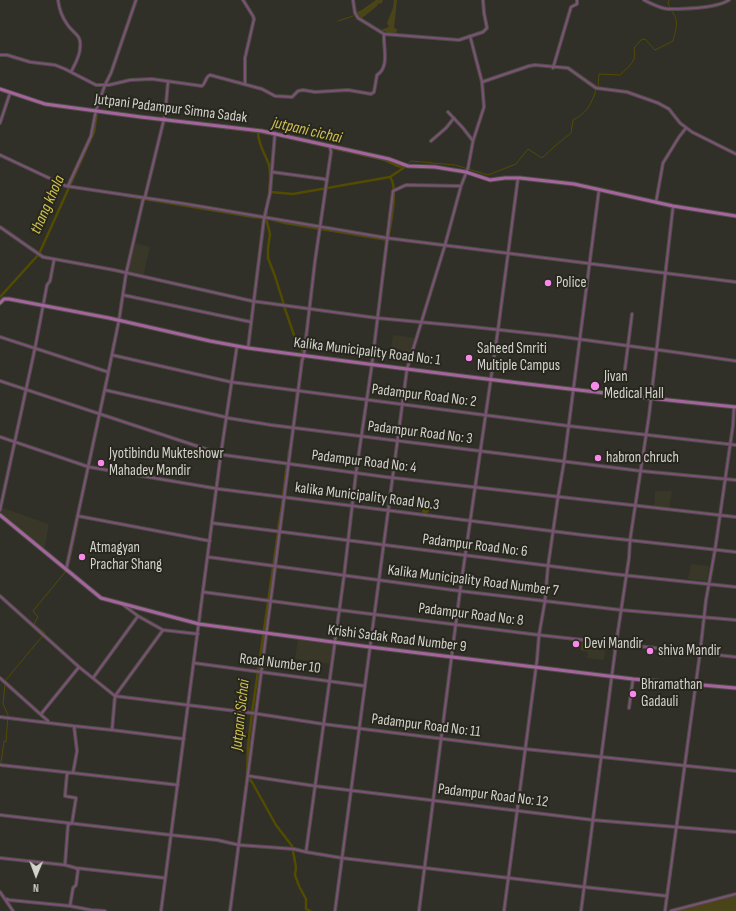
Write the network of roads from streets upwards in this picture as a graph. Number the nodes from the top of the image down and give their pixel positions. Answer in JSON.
{"nodes":[{"id":1,"x":58,"y":0,"type":"edge"},
{"id":2,"x":136,"y":0,"type":"edge"},
{"id":3,"x":243,"y":0,"type":"edge"},
{"id":4,"x":354,"y":0,"type":"edge"},
{"id":5,"x":483,"y":0,"type":"edge"},
{"id":6,"x":577,"y":0,"type":"edge"},
{"id":7,"x":644,"y":0,"type":"edge"},
{"id":8,"x":729,"y":0,"type":"edge"},
{"id":9,"x":384,"y":34,"type":"junction"},
{"id":10,"x":470,"y":36,"type":"junction"},
{"id":11,"x":0,"y":55,"type":"edge"},
{"id":12,"x":554,"y":68,"type":"junction"},
{"id":13,"x":71,"y":72,"type":"junction"},
{"id":14,"x":168,"y":82,"type":"junction"},
{"id":15,"x":482,"y":82,"type":"junction"},
{"id":16,"x":245,"y":84,"type":"junction"},
{"id":17,"x":105,"y":85,"type":"junction"},
{"id":18,"x":0,"y":89,"type":"edge"},
{"id":19,"x":10,"y":93,"type":"junction"},
{"id":20,"x":96,"y":110,"type":"junction"},
{"id":21,"x":448,"y":112,"type":"dead end"},
{"id":22,"x":454,"y":118,"type":"junction"},
{"id":23,"x":164,"y":121,"type":"junction"},
{"id":24,"x":0,"y":123,"type":"edge"},
{"id":25,"x":686,"y":128,"type":"junction"},
{"id":26,"x":275,"y":134,"type":"junction"},
{"id":27,"x":431,"y":141,"type":"dead end"},
{"id":28,"x":473,"y":141,"type":"junction"},
{"id":29,"x":330,"y":146,"type":"junction"},
{"id":30,"x":736,"y":154,"type":"edge"},
{"id":31,"x":0,"y":155,"type":"edge"},
{"id":32,"x":272,"y":172,"type":"junction"},
{"id":33,"x":466,"y":172,"type":"junction"},
{"id":34,"x":518,"y":178,"type":"junction"},
{"id":35,"x":327,"y":181,"type":"junction"},
{"id":36,"x":70,"y":186,"type":"junction"},
{"id":37,"x":461,"y":186,"type":"junction"},
{"id":38,"x":599,"y":190,"type":"junction"},
{"id":39,"x":144,"y":199,"type":"junction"},
{"id":40,"x":656,"y":202,"type":"junction"},
{"id":41,"x":673,"y":206,"type":"junction"},
{"id":42,"x":736,"y":216,"type":"edge"},
{"id":43,"x":265,"y":218,"type":"junction"},
{"id":44,"x":0,"y":227,"type":"edge"},
{"id":45,"x":320,"y":227,"type":"junction"},
{"id":46,"x":387,"y":239,"type":"junction"},
{"id":47,"x":445,"y":245,"type":"junction"},
{"id":48,"x":508,"y":254,"type":"junction"},
{"id":49,"x":54,"y":260,"type":"junction"},
{"id":50,"x":589,"y":264,"type":"junction"},
{"id":51,"x":666,"y":273,"type":"junction"},
{"id":52,"x":126,"y":274,"type":"junction"},
{"id":53,"x":736,"y":282,"type":"edge"},
{"id":54,"x":123,"y":295,"type":"junction"},
{"id":55,"x":254,"y":301,"type":"junction"},
{"id":56,"x":0,"y":303,"type":"edge"},
{"id":57,"x":44,"y":306,"type":"junction"},
{"id":58,"x":308,"y":309,"type":"junction"},
{"id":59,"x":632,"y":314,"type":"dead end"},
{"id":60,"x":377,"y":318,"type":"junction"},
{"id":61,"x":119,"y":320,"type":"junction"},
{"id":62,"x":251,"y":322,"type":"junction"},
{"id":63,"x":422,"y":323,"type":"junction"},
{"id":64,"x":498,"y":330,"type":"junction"},
{"id":65,"x":0,"y":337,"type":"edge"},
{"id":66,"x":579,"y":340,"type":"junction"},
{"id":67,"x":237,"y":346,"type":"junction"},
{"id":68,"x":628,"y":346,"type":"junction"},
{"id":69,"x":35,"y":348,"type":"junction"},
{"id":70,"x":248,"y":348,"type":"junction"},
{"id":71,"x":656,"y":350,"type":"junction"},
{"id":72,"x":112,"y":355,"type":"junction"},
{"id":73,"x":304,"y":355,"type":"junction"},
{"id":74,"x":736,"y":361,"type":"edge"},
{"id":75,"x":372,"y":364,"type":"junction"},
{"id":76,"x":407,"y":369,"type":"junction"},
{"id":77,"x":625,"y":369,"type":"dead end"},
{"id":78,"x":108,"y":372,"type":"junction"},
{"id":79,"x":491,"y":380,"type":"junction"},
{"id":80,"x":0,"y":381,"type":"edge"},
{"id":81,"x":232,"y":382,"type":"junction"},
{"id":82,"x":26,"y":390,"type":"junction"},
{"id":83,"x":105,"y":390,"type":"junction"},
{"id":84,"x":573,"y":390,"type":"junction"},
{"id":85,"x":299,"y":391,"type":"junction"},
{"id":86,"x":651,"y":399,"type":"junction"},
{"id":87,"x":366,"y":400,"type":"junction"},
{"id":88,"x":402,"y":405,"type":"junction"},
{"id":89,"x":735,"y":407,"type":"edge"},
{"id":90,"x":100,"y":414,"type":"junction"},
{"id":91,"x":485,"y":415,"type":"junction"},
{"id":92,"x":227,"y":418,"type":"junction"},
{"id":93,"x":569,"y":426,"type":"junction"},
{"id":94,"x":294,"y":427,"type":"junction"},
{"id":95,"x":646,"y":434,"type":"junction"},
{"id":96,"x":362,"y":436,"type":"junction"},
{"id":97,"x":0,"y":437,"type":"edge"},
{"id":98,"x":397,"y":441,"type":"junction"},
{"id":99,"x":15,"y":442,"type":"junction"},
{"id":100,"x":730,"y":444,"type":"junction"},
{"id":101,"x":736,"y":444,"type":"edge"},
{"id":102,"x":480,"y":452,"type":"junction"},
{"id":103,"x":221,"y":453,"type":"junction"},
{"id":104,"x":564,"y":462,"type":"junction"},
{"id":105,"x":289,"y":464,"type":"junction"},
{"id":106,"x":89,"y":466,"type":"junction"},
{"id":107,"x":641,"y":471,"type":"junction"},
{"id":108,"x":356,"y":472,"type":"junction"},
{"id":109,"x":392,"y":477,"type":"junction"},
{"id":110,"x":724,"y":479,"type":"junction"},
{"id":111,"x":736,"y":480,"type":"edge"},
{"id":112,"x":476,"y":488,"type":"junction"},
{"id":113,"x":216,"y":489,"type":"junction"},
{"id":114,"x":558,"y":497,"type":"junction"},
{"id":115,"x":285,"y":498,"type":"junction"},
{"id":116,"x":635,"y":506,"type":"junction"},
{"id":117,"x":352,"y":507,"type":"junction"},
{"id":118,"x":0,"y":510,"type":"edge"},
{"id":119,"x":388,"y":512,"type":"junction"},
{"id":120,"x":0,"y":515,"type":"edge"},
{"id":121,"x":78,"y":516,"type":"junction"},
{"id":122,"x":720,"y":516,"type":"junction"},
{"id":123,"x":736,"y":517,"type":"edge"},
{"id":124,"x":471,"y":521,"type":"junction"},
{"id":125,"x":212,"y":523,"type":"junction"},
{"id":126,"x":554,"y":531,"type":"junction"},
{"id":127,"x":280,"y":532,"type":"junction"},
{"id":128,"x":630,"y":540,"type":"junction"},
{"id":129,"x":210,"y":541,"type":"junction"},
{"id":130,"x":348,"y":541,"type":"junction"},
{"id":131,"x":383,"y":546,"type":"junction"},
{"id":132,"x":715,"y":550,"type":"junction"},
{"id":133,"x":736,"y":552,"type":"edge"},
{"id":134,"x":466,"y":556,"type":"junction"},
{"id":135,"x":208,"y":557,"type":"junction"},
{"id":136,"x":275,"y":566,"type":"junction"},
{"id":137,"x":548,"y":566,"type":"junction"},
{"id":138,"x":67,"y":570,"type":"junction"},
{"id":139,"x":626,"y":575,"type":"junction"},
{"id":140,"x":344,"y":576,"type":"junction"},
{"id":141,"x":378,"y":580,"type":"junction"},
{"id":142,"x":709,"y":583,"type":"junction"},
{"id":143,"x":736,"y":587,"type":"edge"},
{"id":144,"x":460,"y":591,"type":"junction"},
{"id":145,"x":203,"y":592,"type":"junction"},
{"id":146,"x":0,"y":596,"type":"edge"},
{"id":147,"x":271,"y":601,"type":"junction"},
{"id":148,"x":545,"y":601,"type":"junction"},
{"id":149,"x":121,"y":604,"type":"junction"},
{"id":150,"x":339,"y":610,"type":"junction"},
{"id":151,"x":621,"y":610,"type":"junction"},
{"id":152,"x":374,"y":614,"type":"junction"},
{"id":153,"x":138,"y":616,"type":"junction"},
{"id":154,"x":704,"y":617,"type":"junction"},
{"id":155,"x":736,"y":620,"type":"edge"},
{"id":156,"x":199,"y":624,"type":"junction"},
{"id":157,"x":457,"y":625,"type":"junction"},
{"id":158,"x":163,"y":630,"type":"junction"},
{"id":159,"x":267,"y":633,"type":"junction"},
{"id":160,"x":198,"y":634,"type":"junction"},
{"id":161,"x":539,"y":635,"type":"junction"},
{"id":162,"x":334,"y":642,"type":"junction"},
{"id":163,"x":616,"y":644,"type":"junction"},
{"id":164,"x":370,"y":647,"type":"junction"},
{"id":165,"x":700,"y":653,"type":"junction"},
{"id":166,"x":452,"y":657,"type":"junction"},
{"id":167,"x":736,"y":657,"type":"edge"},
{"id":168,"x":193,"y":663,"type":"junction"},
{"id":169,"x":79,"y":667,"type":"junction"},
{"id":170,"x":536,"y":667,"type":"junction"},
{"id":171,"x":261,"y":672,"type":"junction"},
{"id":172,"x":613,"y":676,"type":"junction"},
{"id":173,"x":0,"y":678,"type":"edge"},
{"id":174,"x":93,"y":678,"type":"junction"},
{"id":175,"x":633,"y":679,"type":"junction"},
{"id":176,"x":329,"y":681,"type":"junction"},
{"id":177,"x":695,"y":685,"type":"junction"},
{"id":178,"x":365,"y":686,"type":"junction"},
{"id":179,"x":736,"y":688,"type":"edge"},
{"id":180,"x":115,"y":696,"type":"junction"},
{"id":181,"x":187,"y":706,"type":"junction"},
{"id":182,"x":629,"y":708,"type":"dead end"},
{"id":183,"x":41,"y":714,"type":"junction"},
{"id":184,"x":255,"y":715,"type":"junction"},
{"id":185,"x":0,"y":717,"type":"edge"},
{"id":186,"x":49,"y":722,"type":"junction"},
{"id":187,"x":323,"y":724,"type":"junction"},
{"id":188,"x":74,"y":726,"type":"junction"},
{"id":189,"x":359,"y":729,"type":"junction"},
{"id":190,"x":112,"y":730,"type":"junction"},
{"id":191,"x":441,"y":738,"type":"junction"},
{"id":192,"x":184,"y":739,"type":"junction"},
{"id":193,"x":525,"y":749,"type":"junction"},
{"id":194,"x":602,"y":757,"type":"junction"},
{"id":195,"x":0,"y":765,"type":"edge"},
{"id":196,"x":685,"y":766,"type":"junction"},
{"id":197,"x":736,"y":771,"type":"edge"},
{"id":198,"x":69,"y":773,"type":"junction"},
{"id":199,"x":73,"y":773,"type":"junction"},
{"id":200,"x":248,"y":776,"type":"junction"},
{"id":201,"x":178,"y":786,"type":"junction"},
{"id":202,"x":315,"y":786,"type":"junction"},
{"id":203,"x":351,"y":789,"type":"junction"},
{"id":204,"x":433,"y":800,"type":"junction"},
{"id":205,"x":516,"y":810,"type":"junction"},
{"id":206,"x":0,"y":815,"type":"edge"},
{"id":207,"x":593,"y":820,"type":"junction"},
{"id":208,"x":72,"y":823,"type":"junction"},
{"id":209,"x":676,"y":828,"type":"junction"},
{"id":210,"x":736,"y":832,"type":"edge"},
{"id":211,"x":171,"y":835,"type":"junction"},
{"id":212,"x":239,"y":845,"type":"junction"},
{"id":213,"x":306,"y":852,"type":"junction"},
{"id":214,"x":0,"y":858,"type":"edge"},
{"id":215,"x":342,"y":858,"type":"junction"},
{"id":216,"x":65,"y":865,"type":"junction"},
{"id":217,"x":76,"y":868,"type":"junction"},
{"id":218,"x":425,"y":868,"type":"junction"},
{"id":219,"x":508,"y":877,"type":"junction"},
{"id":220,"x":165,"y":878,"type":"junction"},
{"id":221,"x":584,"y":887,"type":"junction"},
{"id":222,"x":0,"y":892,"type":"edge"},
{"id":223,"x":736,"y":894,"type":"edge"},
{"id":224,"x":667,"y":896,"type":"junction"},
{"id":225,"x":7,"y":902,"type":"junction"},
{"id":226,"x":70,"y":906,"type":"junction"},
{"id":227,"x":13,"y":911,"type":"edge"},
{"id":228,"x":91,"y":911,"type":"edge"},
{"id":229,"x":105,"y":911,"type":"edge"},
{"id":230,"x":161,"y":911,"type":"edge"},
{"id":231,"x":230,"y":911,"type":"edge"},
{"id":232,"x":334,"y":911,"type":"edge"},
{"id":233,"x":419,"y":911,"type":"edge"},
{"id":234,"x":504,"y":911,"type":"edge"},
{"id":235,"x":581,"y":911,"type":"edge"},
{"id":236,"x":665,"y":911,"type":"edge"},
{"id":237,"x":670,"y":911,"type":"edge"}],
"edges":[{"from":1,"to":13,"type":"street"},
{"from":2,"to":17,"type":"street"},
{"from":3,"to":16,"type":"street"},
{"from":4,"to":9,"type":"street"},
{"from":5,"to":10,"type":"street"},
{"from":6,"to":12,"type":"street"},
{"from":7,"to":8,"type":"street"},
{"from":9,"to":10,"type":"street"},
{"from":9,"to":16,"type":"street"},
{"from":10,"to":15,"type":"street"},
{"from":11,"to":13,"type":"street"},
{"from":12,"to":15,"type":"street"},
{"from":12,"to":25,"type":"street"},
{"from":13,"to":17,"type":"street"},
{"from":14,"to":16,"type":"street"},
{"from":14,"to":17,"type":"street"},
{"from":14,"to":23,"type":"street"},
{"from":15,"to":28,"type":"street"},
{"from":17,"to":20,"type":"street"},
{"from":18,"to":19,"type":"street","name":"Jutpani Padampur Simna Sadak"},
{"from":19,"to":20,"type":"street","name":"Jutpani Padampur Simna Sadak"},
{"from":19,"to":24,"type":"street"},
{"from":20,"to":23,"type":"street","name":"Jutpani Padampur Simna Sadak"},
{"from":20,"to":36,"type":"street"},
{"from":21,"to":22,"type":"street"},
{"from":22,"to":27,"type":"street"},
{"from":22,"to":28,"type":"street"},
{"from":23,"to":26,"type":"street","name":"Jutpani Padampur Simna Sadak"},
{"from":23,"to":39,"type":"street"},
{"from":25,"to":30,"type":"street"},
{"from":25,"to":40,"type":"street"},
{"from":26,"to":29,"type":"street","name":"Jutpani Padampur Simna Sadak"},
{"from":26,"to":32,"type":"street"},
{"from":28,"to":33,"type":"street"},
{"from":29,"to":33,"type":"street","name":"Jutpani Padampur Simna Sadak"},
{"from":29,"to":35,"type":"street"},
{"from":31,"to":36,"type":"street"},
{"from":32,"to":35,"type":"street"},
{"from":32,"to":43,"type":"street"},
{"from":33,"to":34,"type":"street","name":"Jutpani Padampur Simna Sadak"},
{"from":33,"to":37,"type":"street"},
{"from":34,"to":38,"type":"street","name":"Jutpani Padampur Simna Sadak"},
{"from":34,"to":48,"type":"street"},
{"from":35,"to":45,"type":"street"},
{"from":36,"to":39,"type":"street"},
{"from":37,"to":46,"type":"street"},
{"from":37,"to":47,"type":"street"},
{"from":38,"to":40,"type":"street","name":"Jutpani Padampur Simna Sadak"},
{"from":38,"to":50,"type":"street"},
{"from":39,"to":43,"type":"street"},
{"from":39,"to":52,"type":"street"},
{"from":40,"to":41,"type":"street","name":"Jutpani Padampur Simna Sadak"},
{"from":41,"to":42,"type":"street","name":"Jutpani Padampur Simna Sadak"},
{"from":41,"to":51,"type":"street"},
{"from":43,"to":45,"type":"street"},
{"from":43,"to":55,"type":"street"},
{"from":44,"to":49,"type":"street"},
{"from":45,"to":46,"type":"street"},
{"from":45,"to":58,"type":"street"},
{"from":46,"to":47,"type":"street"},
{"from":46,"to":60,"type":"street"},
{"from":47,"to":48,"type":"street"},
{"from":47,"to":63,"type":"street"},
{"from":48,"to":50,"type":"street"},
{"from":48,"to":64,"type":"street"},
{"from":49,"to":52,"type":"street"},
{"from":49,"to":57,"type":"street"},
{"from":50,"to":51,"type":"street"},
{"from":50,"to":66,"type":"street"},
{"from":51,"to":53,"type":"street"},
{"from":51,"to":71,"type":"street"},
{"from":52,"to":54,"type":"street"},
{"from":52,"to":55,"type":"street"},
{"from":54,"to":61,"type":"street"},
{"from":54,"to":62,"type":"street"},
{"from":55,"to":58,"type":"street"},
{"from":55,"to":62,"type":"street"},
{"from":56,"to":57,"type":"street","name":"Kalika Municipality Road No: 1"},
{"from":57,"to":61,"type":"street","name":"Kalika Municipality Road No: 1"},
{"from":57,"to":69,"type":"street"},
{"from":58,"to":60,"type":"street"},
{"from":58,"to":73,"type":"street"},
{"from":59,"to":68,"type":"street"},
{"from":60,"to":63,"type":"street"},
{"from":60,"to":75,"type":"street"},
{"from":61,"to":67,"type":"street","name":"Kalika Municipality Road No: 1"},
{"from":61,"to":72,"type":"street"},
{"from":62,"to":70,"type":"street"},
{"from":63,"to":64,"type":"street"},
{"from":63,"to":76,"type":"street"},
{"from":64,"to":66,"type":"street"},
{"from":64,"to":79,"type":"street"},
{"from":65,"to":69,"type":"street"},
{"from":66,"to":68,"type":"street"},
{"from":66,"to":84,"type":"street"},
{"from":67,"to":70,"type":"street","name":"Kalika Municipality Road No: 1"},
{"from":67,"to":81,"type":"street"},
{"from":68,"to":71,"type":"street"},
{"from":68,"to":77,"type":"street"},
{"from":69,"to":78,"type":"street"},
{"from":69,"to":82,"type":"street"},
{"from":70,"to":73,"type":"street","name":"Kalika Municipality Road No: 1"},
{"from":71,"to":74,"type":"street"},
{"from":71,"to":86,"type":"street"},
{"from":72,"to":78,"type":"street"},
{"from":72,"to":81,"type":"street","name":"Padampur Road No: 2"},
{"from":73,"to":75,"type":"street","name":"Kalika Municipality Road No: 1"},
{"from":73,"to":85,"type":"street"},
{"from":75,"to":76,"type":"street","name":"Kalika Municipality Road No: 1"},
{"from":75,"to":87,"type":"street"},
{"from":76,"to":79,"type":"street","name":"Kalika Municipality Road No: 1"},
{"from":76,"to":88,"type":"street"},
{"from":78,"to":83,"type":"street"},
{"from":79,"to":84,"type":"street","name":"Kalika Municipality Road No: 1"},
{"from":79,"to":91,"type":"street"},
{"from":80,"to":82,"type":"street","name":"Padampur Road No: 4"},
{"from":81,"to":85,"type":"street","name":"Padampur Road No: 2"},
{"from":81,"to":92,"type":"street"},
{"from":82,"to":90,"type":"street","name":"Padampur Road No: 4"},
{"from":82,"to":99,"type":"street"},
{"from":83,"to":90,"type":"street"},
{"from":83,"to":92,"type":"street","name":"Padampur Road No: 3"},
{"from":84,"to":86,"type":"street","name":"Kalika Municipality Road No: 1"},
{"from":84,"to":93,"type":"street"},
{"from":85,"to":87,"type":"street","name":"Padampur Road No: 2"},
{"from":85,"to":94,"type":"street"},
{"from":86,"to":89,"type":"street","name":"Kalika Municipality Road No: 1"},
{"from":86,"to":95,"type":"street"},
{"from":87,"to":88,"type":"street","name":"Padampur Road No: 2"},
{"from":87,"to":96,"type":"street"},
{"from":88,"to":91,"type":"street","name":"Padampur Road No: 2"},
{"from":88,"to":98,"type":"street"},
{"from":89,"to":100,"type":"street"},
{"from":90,"to":103,"type":"street","name":"Padampur Road No: 4"},
{"from":90,"to":106,"type":"street"},
{"from":91,"to":93,"type":"street","name":"Padampur Road No: 2"},
{"from":91,"to":102,"type":"street"},
{"from":92,"to":94,"type":"street","name":"Padampur Road No: 3"},
{"from":92,"to":103,"type":"street"},
{"from":93,"to":95,"type":"street","name":"Padampur Road No: 2"},
{"from":93,"to":104,"type":"street"},
{"from":94,"to":96,"type":"street","name":"Padampur Road No: 3"},
{"from":94,"to":105,"type":"street"},
{"from":95,"to":100,"type":"street","name":"Padampur Road No: 2"},
{"from":95,"to":107,"type":"street"},
{"from":96,"to":98,"type":"street","name":"Padampur Road No: 3"},
{"from":96,"to":108,"type":"street"},
{"from":97,"to":99,"type":"street","name":"kalika Municipality Road No.3"},
{"from":98,"to":102,"type":"street","name":"Padampur Road No: 3"},
{"from":98,"to":109,"type":"street"},
{"from":99,"to":106,"type":"street","name":"kalika Municipality Road No.3"},
{"from":99,"to":118,"type":"street"},
{"from":100,"to":101,"type":"street","name":"Padampur Road No: 2"},
{"from":100,"to":110,"type":"street"},
{"from":102,"to":104,"type":"street","name":"Padampur Road No: 3"},
{"from":102,"to":112,"type":"street"},
{"from":103,"to":105,"type":"street","name":"Padampur Road No: 4"},
{"from":103,"to":113,"type":"street"},
{"from":104,"to":107,"type":"street","name":"Padampur Road No: 3"},
{"from":104,"to":114,"type":"street"},
{"from":105,"to":108,"type":"street","name":"Padampur Road No: 4"},
{"from":105,"to":115,"type":"street"},
{"from":106,"to":113,"type":"street","name":"kalika Municipality Road No.3"},
{"from":106,"to":121,"type":"street"},
{"from":107,"to":110,"type":"street","name":"Padampur Road No: 3"},
{"from":107,"to":116,"type":"street"},
{"from":108,"to":109,"type":"street","name":"Padampur Road No: 4"},
{"from":108,"to":117,"type":"street"},
{"from":109,"to":112,"type":"street","name":"Padampur Road No: 4"},
{"from":109,"to":119,"type":"street"},
{"from":110,"to":111,"type":"street","name":"Padampur Road No: 3"},
{"from":110,"to":122,"type":"street"},
{"from":112,"to":114,"type":"street","name":"Padampur Road No: 4"},
{"from":112,"to":124,"type":"street"},
{"from":113,"to":115,"type":"street","name":"kalika Municipality Road No.3"},
{"from":113,"to":125,"type":"street"},
{"from":114,"to":116,"type":"street","name":"Padampur Road No: 4"},
{"from":114,"to":126,"type":"street"},
{"from":115,"to":117,"type":"street","name":"kalika Municipality Road No.3"},
{"from":115,"to":127,"type":"street"},
{"from":116,"to":122,"type":"street","name":"Padampur Road No: 4"},
{"from":116,"to":128,"type":"street"},
{"from":117,"to":119,"type":"street","name":"kalika Municipality Road No.3"},
{"from":117,"to":130,"type":"street"},
{"from":119,"to":124,"type":"street","name":"kalika Municipality Road No.3"},
{"from":119,"to":131,"type":"street"},
{"from":120,"to":138,"type":"street","name":"Krishi Sadak Road Number 9"},
{"from":121,"to":129,"type":"street"},
{"from":121,"to":138,"type":"street"},
{"from":122,"to":123,"type":"street","name":"Padampur Road No: 4"},
{"from":122,"to":132,"type":"street"},
{"from":124,"to":126,"type":"street","name":"kalika Municipality Road No.3"},
{"from":124,"to":134,"type":"street"},
{"from":125,"to":127,"type":"street","name":"Padampur Road No: 6"},
{"from":125,"to":129,"type":"street"},
{"from":126,"to":128,"type":"street","name":"kalika Municipality Road No.3"},
{"from":126,"to":137,"type":"street"},
{"from":127,"to":130,"type":"street","name":"Padampur Road No: 6"},
{"from":127,"to":136,"type":"street"},
{"from":128,"to":132,"type":"street","name":"kalika Municipality Road No.3"},
{"from":128,"to":139,"type":"street"},
{"from":129,"to":135,"type":"street"},
{"from":130,"to":131,"type":"street","name":"Padampur Road No: 6"},
{"from":130,"to":140,"type":"street"},
{"from":131,"to":134,"type":"street","name":"Padampur Road No: 6"},
{"from":131,"to":141,"type":"street"},
{"from":132,"to":133,"type":"street","name":"kalika Municipality Road No.3"},
{"from":132,"to":142,"type":"street"},
{"from":134,"to":137,"type":"street","name":"Padampur Road No: 6"},
{"from":134,"to":144,"type":"street"},
{"from":135,"to":136,"type":"street","name":"Kalika Municipality Road Number 7"},
{"from":135,"to":145,"type":"street"},
{"from":136,"to":140,"type":"street","name":"Kalika Municipality Road Number 7"},
{"from":136,"to":147,"type":"street"},
{"from":137,"to":139,"type":"street","name":"Padampur Road No: 6"},
{"from":137,"to":148,"type":"street"},
{"from":138,"to":149,"type":"street","name":"Krishi Sadak Road Number 9"},
{"from":139,"to":142,"type":"street","name":"Padampur Road No: 6"},
{"from":139,"to":151,"type":"street"},
{"from":140,"to":141,"type":"street","name":"Kalika Municipality Road Number 7"},
{"from":140,"to":150,"type":"street"},
{"from":141,"to":144,"type":"street","name":"Kalika Municipality Road Number 7"},
{"from":141,"to":152,"type":"street"},
{"from":142,"to":143,"type":"street","name":"Padampur Road No: 6"},
{"from":142,"to":154,"type":"street"},
{"from":144,"to":148,"type":"street","name":"Kalika Municipality Road Number 7"},
{"from":144,"to":157,"type":"street"},
{"from":145,"to":147,"type":"street","name":"Padampur Road No: 8"},
{"from":145,"to":156,"type":"street"},
{"from":146,"to":169,"type":"street"},
{"from":147,"to":150,"type":"street","name":"Padampur Road No: 8"},
{"from":147,"to":159,"type":"street"},
{"from":148,"to":151,"type":"street","name":"Kalika Municipality Road Number 7"},
{"from":148,"to":161,"type":"street"},
{"from":149,"to":153,"type":"street"},
{"from":149,"to":156,"type":"street","name":"Krishi Sadak Road Number 9"},
{"from":150,"to":152,"type":"street","name":"Padampur Road No: 8"},
{"from":150,"to":162,"type":"street"},
{"from":151,"to":154,"type":"street","name":"Kalika Municipality Road Number 7"},
{"from":151,"to":163,"type":"street"},
{"from":152,"to":157,"type":"street","name":"Padampur Road No: 8"},
{"from":152,"to":164,"type":"street"},
{"from":153,"to":158,"type":"street"},
{"from":153,"to":174,"type":"street"},
{"from":154,"to":155,"type":"street","name":"Kalika Municipality Road Number 7"},
{"from":154,"to":165,"type":"street"},
{"from":156,"to":159,"type":"street","name":"Krishi Sadak Road Number 9"},
{"from":156,"to":160,"type":"street"},
{"from":157,"to":161,"type":"street","name":"Padampur Road No: 8"},
{"from":157,"to":166,"type":"street"},
{"from":158,"to":160,"type":"street"},
{"from":158,"to":180,"type":"street"},
{"from":159,"to":162,"type":"street","name":"Krishi Sadak Road Number 9"},
{"from":159,"to":171,"type":"street"},
{"from":160,"to":168,"type":"street"},
{"from":161,"to":163,"type":"street","name":"Padampur Road No: 8"},
{"from":161,"to":170,"type":"street"},
{"from":162,"to":164,"type":"street","name":"Krishi Sadak Road Number 9"},
{"from":162,"to":176,"type":"street"},
{"from":163,"to":165,"type":"street","name":"Padampur Road No: 8"},
{"from":163,"to":172,"type":"street"},
{"from":164,"to":166,"type":"street","name":"Krishi Sadak Road Number 9"},
{"from":164,"to":178,"type":"street"},
{"from":165,"to":167,"type":"street","name":"Padampur Road No: 8"},
{"from":165,"to":177,"type":"street"},
{"from":166,"to":170,"type":"street","name":"Krishi Sadak Road Number 9"},
{"from":166,"to":191,"type":"street"},
{"from":168,"to":171,"type":"street","name":"Road Number 10"},
{"from":168,"to":181,"type":"street"},
{"from":169,"to":174,"type":"street"},
{"from":169,"to":183,"type":"street"},
{"from":170,"to":172,"type":"street","name":"Krishi Sadak Road Number 9"},
{"from":170,"to":193,"type":"street"},
{"from":171,"to":176,"type":"street","name":"Road Number 10"},
{"from":171,"to":184,"type":"street"},
{"from":172,"to":175,"type":"street","name":"Krishi Sadak Road Number 9"},
{"from":172,"to":194,"type":"street"},
{"from":173,"to":183,"type":"street"},
{"from":174,"to":180,"type":"street"},
{"from":175,"to":177,"type":"street","name":"Krishi Sadak Road Number 9"},
{"from":175,"to":182,"type":"street"},
{"from":176,"to":178,"type":"street","name":"Road Number 10"},
{"from":176,"to":187,"type":"street"},
{"from":177,"to":179,"type":"street","name":"Krishi Sadak Road Number 9"},
{"from":177,"to":196,"type":"street"},
{"from":178,"to":189,"type":"street"},
{"from":180,"to":181,"type":"street","name":"Padampur Road No: 11"},
{"from":180,"to":190,"type":"street"},
{"from":181,"to":184,"type":"street","name":"Padampur Road No: 11"},
{"from":181,"to":192,"type":"street"},
{"from":183,"to":186,"type":"street"},
{"from":184,"to":187,"type":"street","name":"Padampur Road No: 11"},
{"from":184,"to":200,"type":"street"},
{"from":185,"to":186,"type":"street"},
{"from":186,"to":188,"type":"street"},
{"from":187,"to":189,"type":"street","name":"Padampur Road No: 11"},
{"from":187,"to":202,"type":"street"},
{"from":188,"to":190,"type":"street"},
{"from":188,"to":199,"type":"street"},
{"from":189,"to":191,"type":"street","name":"Padampur Road No: 11"},
{"from":189,"to":203,"type":"street"},
{"from":190,"to":192,"type":"street"},
{"from":191,"to":193,"type":"street","name":"Padampur Road No: 11"},
{"from":191,"to":204,"type":"street"},
{"from":192,"to":201,"type":"street"},
{"from":193,"to":194,"type":"street","name":"Padampur Road No: 11"},
{"from":193,"to":205,"type":"street"},
{"from":194,"to":196,"type":"street","name":"Padampur Road No: 11"},
{"from":194,"to":207,"type":"street"},
{"from":195,"to":198,"type":"street"},
{"from":196,"to":197,"type":"street","name":"Padampur Road No: 11"},
{"from":196,"to":209,"type":"street"},
{"from":198,"to":199,"type":"street"},
{"from":198,"to":208,"type":"street"},
{"from":199,"to":201,"type":"street"},
{"from":200,"to":202,"type":"street","name":"Padampur Road No: 12"},
{"from":200,"to":212,"type":"street"},
{"from":201,"to":211,"type":"street"},
{"from":202,"to":203,"type":"street","name":"Padampur Road No: 12"},
{"from":202,"to":213,"type":"street"},
{"from":203,"to":204,"type":"street","name":"Padampur Road No: 12"},
{"from":203,"to":215,"type":"street"},
{"from":204,"to":205,"type":"street","name":"Padampur Road No: 12"},
{"from":204,"to":218,"type":"street"},
{"from":205,"to":207,"type":"street","name":"Padampur Road No: 12"},
{"from":205,"to":219,"type":"street"},
{"from":206,"to":208,"type":"street"},
{"from":207,"to":209,"type":"street","name":"Padampur Road No: 12"},
{"from":207,"to":221,"type":"street"},
{"from":208,"to":211,"type":"street"},
{"from":208,"to":216,"type":"street"},
{"from":209,"to":210,"type":"street","name":"Padampur Road No: 12"},
{"from":209,"to":224,"type":"street"},
{"from":211,"to":212,"type":"street"},
{"from":211,"to":220,"type":"street"},
{"from":212,"to":213,"type":"street"},
{"from":212,"to":231,"type":"street"},
{"from":213,"to":215,"type":"street"},
{"from":214,"to":216,"type":"street"},
{"from":215,"to":218,"type":"street"},
{"from":215,"to":232,"type":"street"},
{"from":216,"to":217,"type":"street"},
{"from":217,"to":220,"type":"street"},
{"from":217,"to":226,"type":"street"},
{"from":218,"to":219,"type":"street"},
{"from":218,"to":233,"type":"street"},
{"from":219,"to":221,"type":"street"},
{"from":219,"to":234,"type":"street"},
{"from":220,"to":230,"type":"street"},
{"from":221,"to":224,"type":"street"},
{"from":221,"to":235,"type":"street"},
{"from":222,"to":225,"type":"street"},
{"from":223,"to":237,"type":"street"},
{"from":224,"to":236,"type":"street"},
{"from":225,"to":226,"type":"street"},
{"from":225,"to":227,"type":"street"},
{"from":226,"to":228,"type":"street"},
{"from":228,"to":229,"type":"street"}]}
